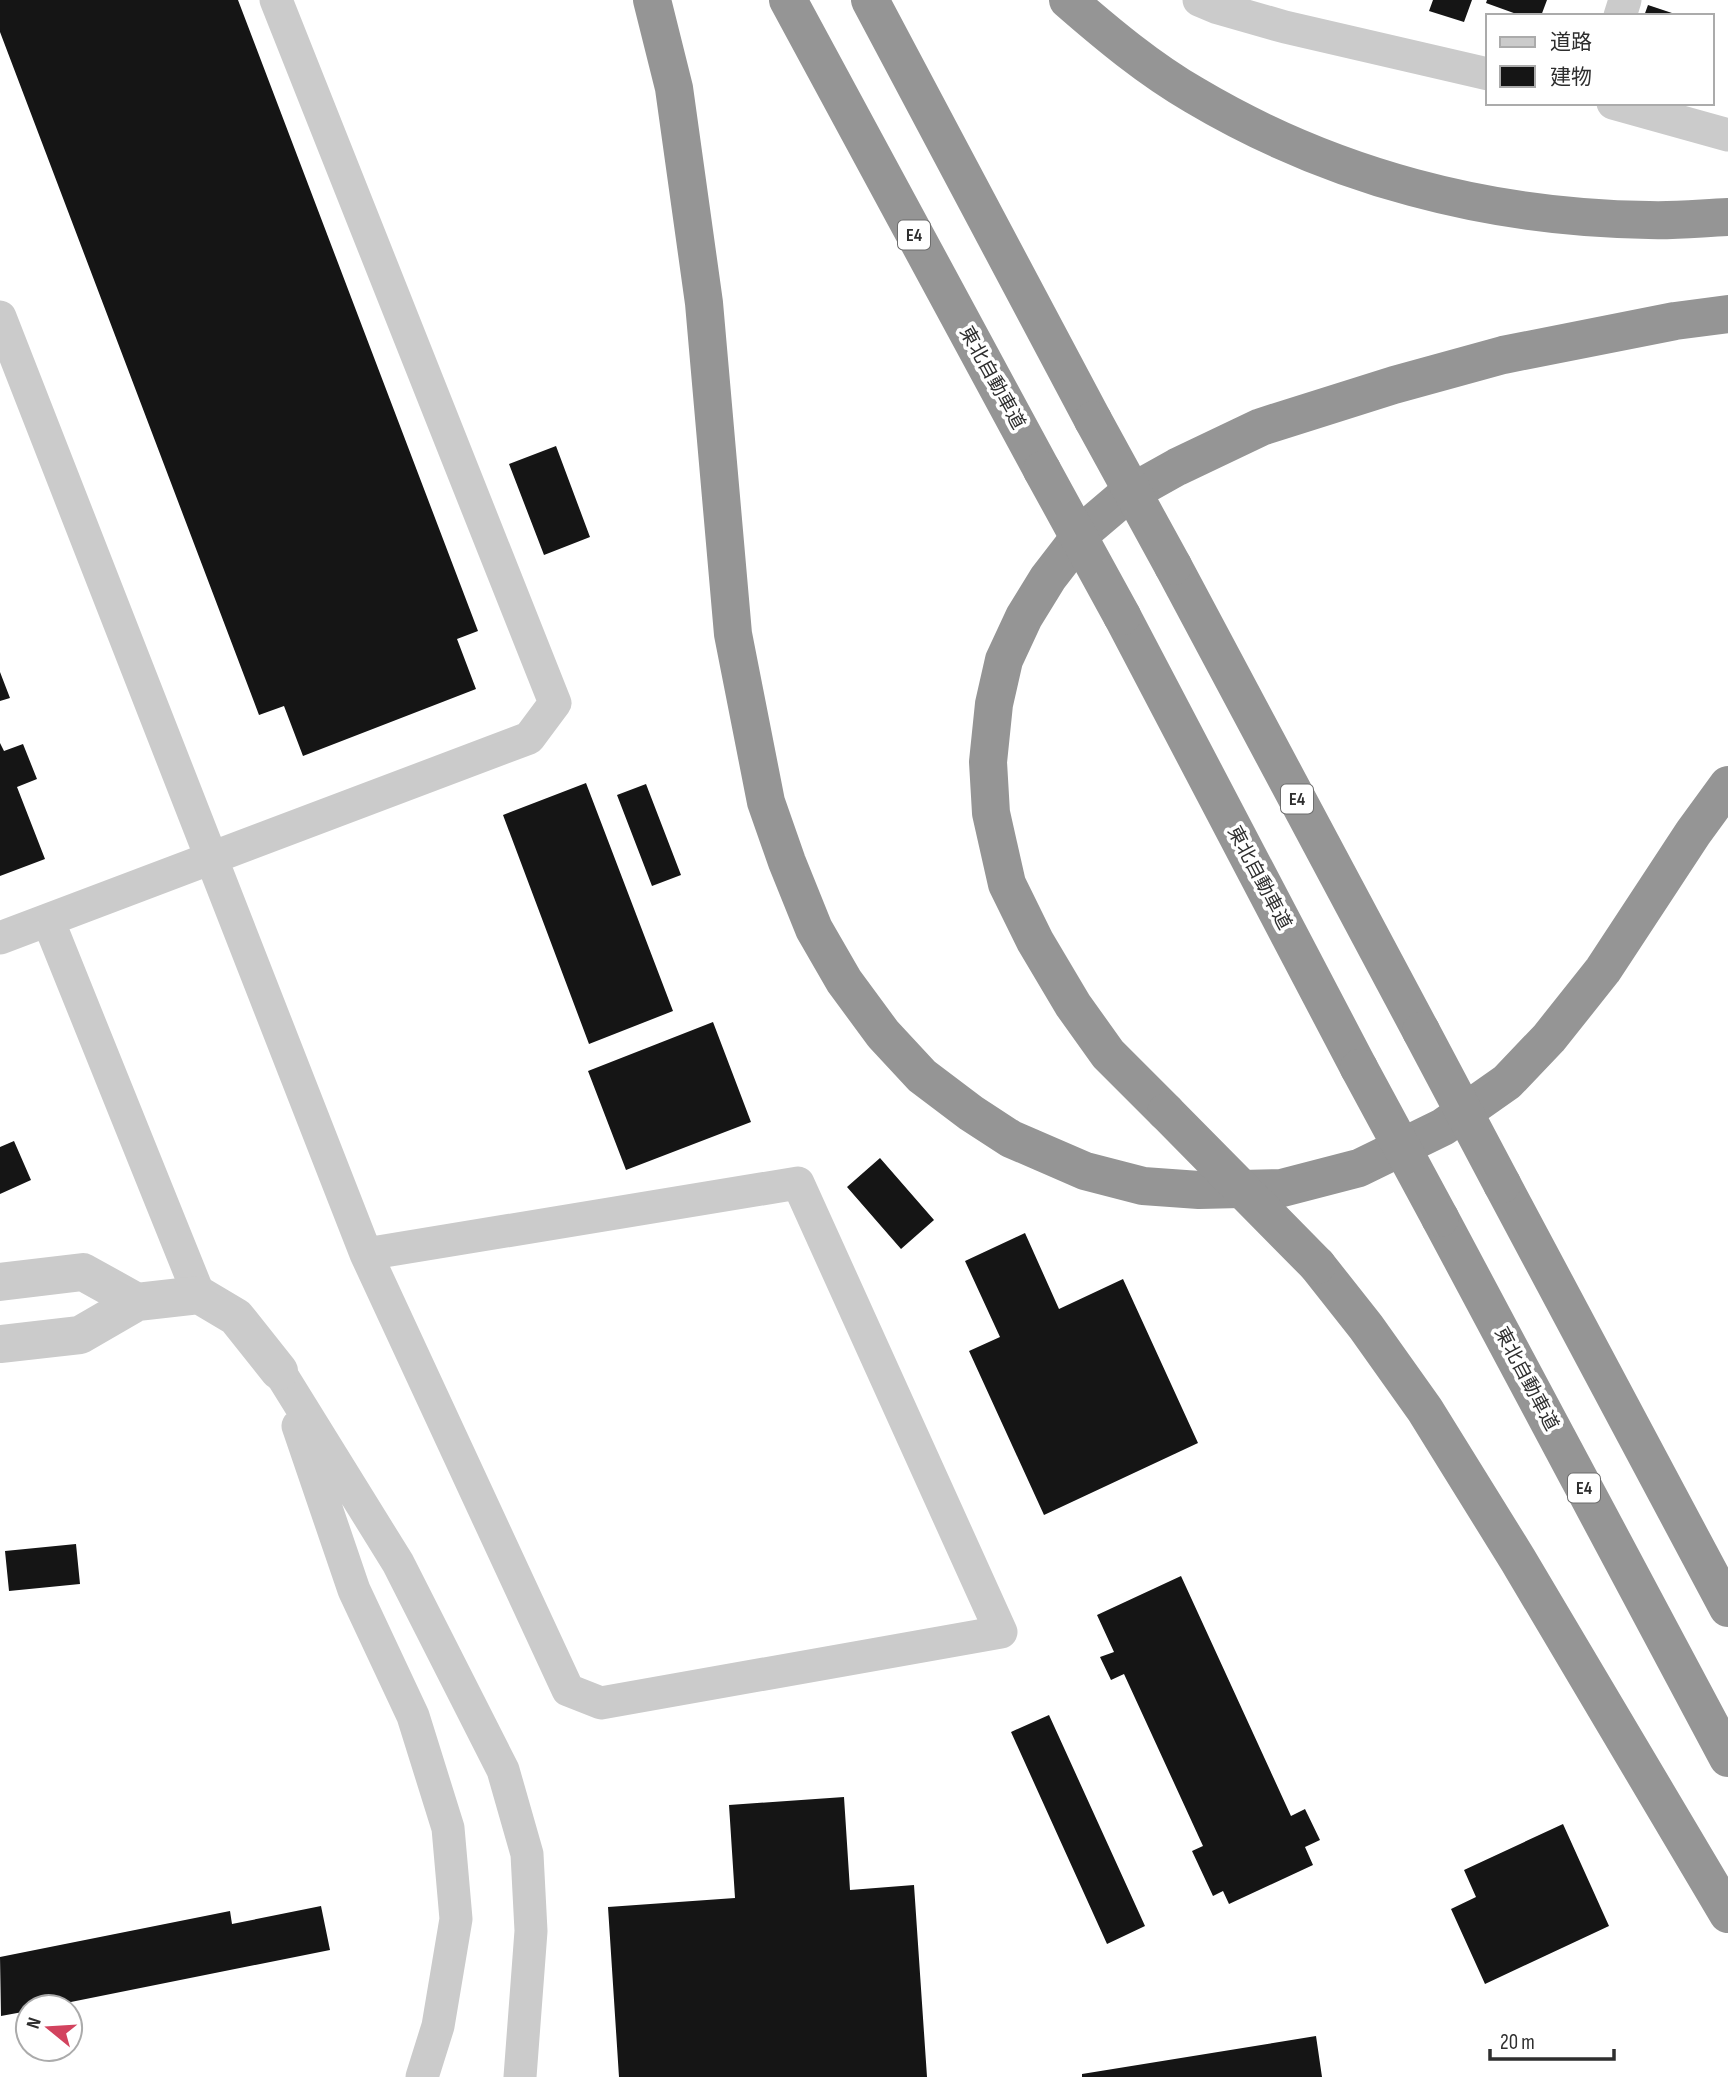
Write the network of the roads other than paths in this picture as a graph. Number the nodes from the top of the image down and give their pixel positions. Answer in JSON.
{"nodes":[{"id":1,"x":276,"y":0,"type":"edge"},
{"id":2,"x":652,"y":0,"type":"edge"},
{"id":3,"x":788,"y":0,"type":"edge"},
{"id":4,"x":870,"y":0,"type":"edge"},
{"id":5,"x":1068,"y":0,"type":"edge"},
{"id":6,"x":1199,"y":0,"type":"edge"},
{"id":7,"x":1486,"y":74,"type":"edge"},
{"id":8,"x":1620,"y":105,"type":"edge"},
{"id":9,"x":1728,"y":135,"type":"edge"},
{"id":10,"x":1728,"y":218,"type":"edge"},
{"id":11,"x":1728,"y":314,"type":"edge"},
{"id":12,"x":0,"y":317,"type":"edge"},
{"id":13,"x":1728,"y":785,"type":"edge"},
{"id":14,"x":210,"y":858,"type":"junction"},
{"id":15,"x":48,"y":919,"type":"junction"},
{"id":16,"x":0,"y":938,"type":"edge"},
{"id":17,"x":366,"y":1254,"type":"junction"},
{"id":18,"x":0,"y":1282,"type":"edge"},
{"id":19,"x":199,"y":1295,"type":"junction"},
{"id":20,"x":138,"y":1302,"type":"junction"},
{"id":21,"x":0,"y":1345,"type":"edge"},
{"id":22,"x":279,"y":1370,"type":"junction"},
{"id":23,"x":1728,"y":1608,"type":"edge"},
{"id":24,"x":1728,"y":1758,"type":"edge"},
{"id":25,"x":1728,"y":1914,"type":"edge"},
{"id":26,"x":422,"y":2077,"type":"edge"},
{"id":27,"x":520,"y":2077,"type":"edge"}],
"edges":[{"from":1,"to":14,"type":"street"},
{"from":2,"to":13,"type":"highway"},
{"from":3,"to":24,"type":"highway","name":"東北自動車道","number":"E4","bridge":true},
{"from":4,"to":23,"type":"highway","number":"E4","bridge":true},
{"from":5,"to":10,"type":"highway"},
{"from":6,"to":7,"type":"street"},
{"from":8,"to":9,"type":"street"},
{"from":11,"to":25,"type":"highway","bridge":true},
{"from":12,"to":14,"type":"street"},
{"from":14,"to":15,"type":"street"},
{"from":14,"to":17,"type":"street"},
{"from":15,"to":16,"type":"street"},
{"from":15,"to":19,"type":"street"},
{"from":17,"to":17,"type":"street"},
{"from":18,"to":20,"type":"street"},
{"from":19,"to":20,"type":"street"},
{"from":19,"to":22,"type":"street"},
{"from":20,"to":21,"type":"street"},
{"from":22,"to":26,"type":"street"},
{"from":22,"to":27,"type":"street"}]}
